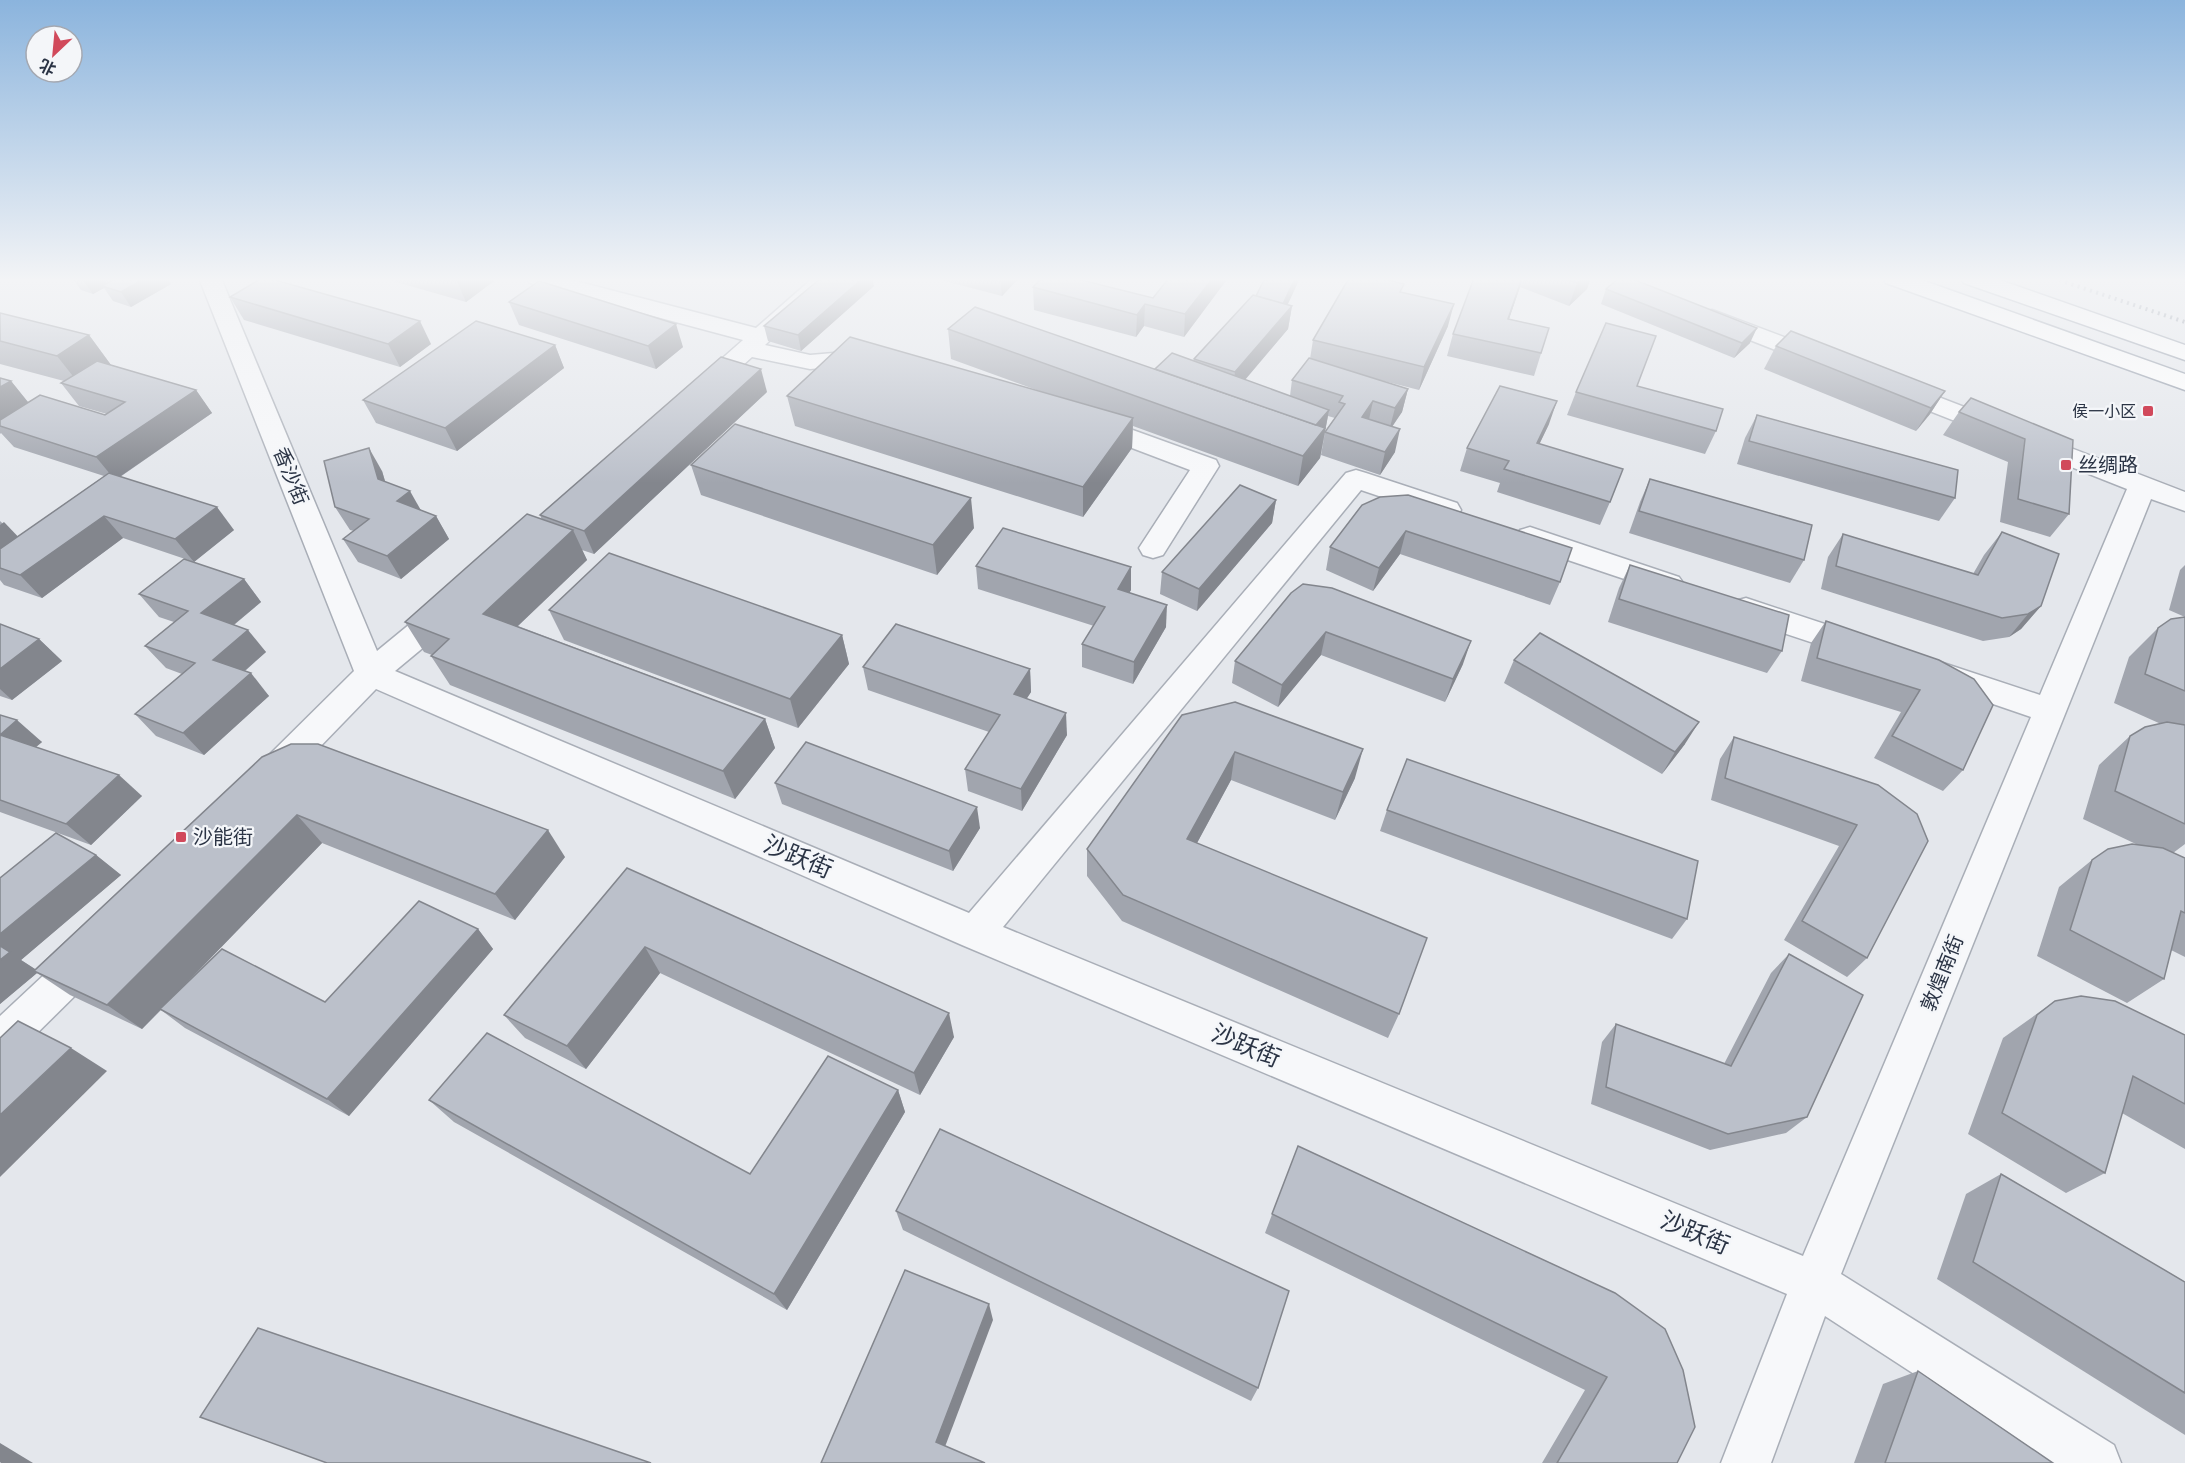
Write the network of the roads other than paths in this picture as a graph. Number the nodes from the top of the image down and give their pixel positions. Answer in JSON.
{"nodes":[{"id":1,"x":248,"y":346,"type":"edge"},
{"id":2,"x":750,"y":346,"type":"edge"},
{"id":3,"x":764,"y":346,"type":"edge"},
{"id":4,"x":1787,"y":346,"type":"edge"},
{"id":5,"x":2085,"y":346,"type":"edge"},
{"id":6,"x":2166,"y":346,"type":"edge"},
{"id":7,"x":2185,"y":353,"type":"edge"},
{"id":8,"x":894,"y":355,"type":"edge"},
{"id":9,"x":2185,"y":382,"type":"edge"},
{"id":10,"x":677,"y":411,"type":"edge"},
{"id":11,"x":1070,"y":415,"type":"edge"},
{"id":12,"x":2142,"y":486,"type":"junction"},
{"id":13,"x":2185,"y":502,"type":"edge"},
{"id":14,"x":1470,"y":517,"type":"edge"},
{"id":15,"x":1504,"y":529,"type":"edge"},
{"id":16,"x":1153,"y":548,"type":"dead end"},
{"id":17,"x":468,"y":593,"type":"edge"},
{"id":18,"x":371,"y":674,"type":"junction"},
{"id":19,"x":2050,"y":711,"type":"junction"},
{"id":20,"x":246,"y":800,"type":"edge"},
{"id":21,"x":975,"y":933,"type":"junction"},
{"id":22,"x":112,"y":934,"type":"edge"},
{"id":23,"x":0,"y":1043,"type":"edge"},
{"id":24,"x":1814,"y":1283,"type":"junction"},
{"id":25,"x":1746,"y":1463,"type":"edge"},
{"id":26,"x":2097,"y":1463,"type":"edge"}],
"edges":[{"from":1,"to":18,"type":"street","name":"香沙街"},
{"from":2,"to":10,"type":"street"},
{"from":3,"to":8,"type":"street"},
{"from":4,"to":12,"type":"street"},
{"from":5,"to":9,"type":"highway"},
{"from":6,"to":7,"type":"highway"},
{"from":11,"to":16,"type":"street"},
{"from":12,"to":13,"type":"street"},
{"from":12,"to":19,"type":"street","name":"敦煌南街"},
{"from":14,"to":21,"type":"street"},
{"from":15,"to":19,"type":"street"},
{"from":17,"to":18,"type":"street"},
{"from":18,"to":20,"type":"street"},
{"from":18,"to":21,"type":"street","name":"沙跃街"},
{"from":19,"to":24,"type":"street","name":"敦煌南街"},
{"from":21,"to":24,"type":"street","name":"沙跃街"},
{"from":22,"to":23,"type":"street"},
{"from":24,"to":25,"type":"street","name":"敦煌南街"},
{"from":24,"to":26,"type":"street","name":"沙跃街"}]}
